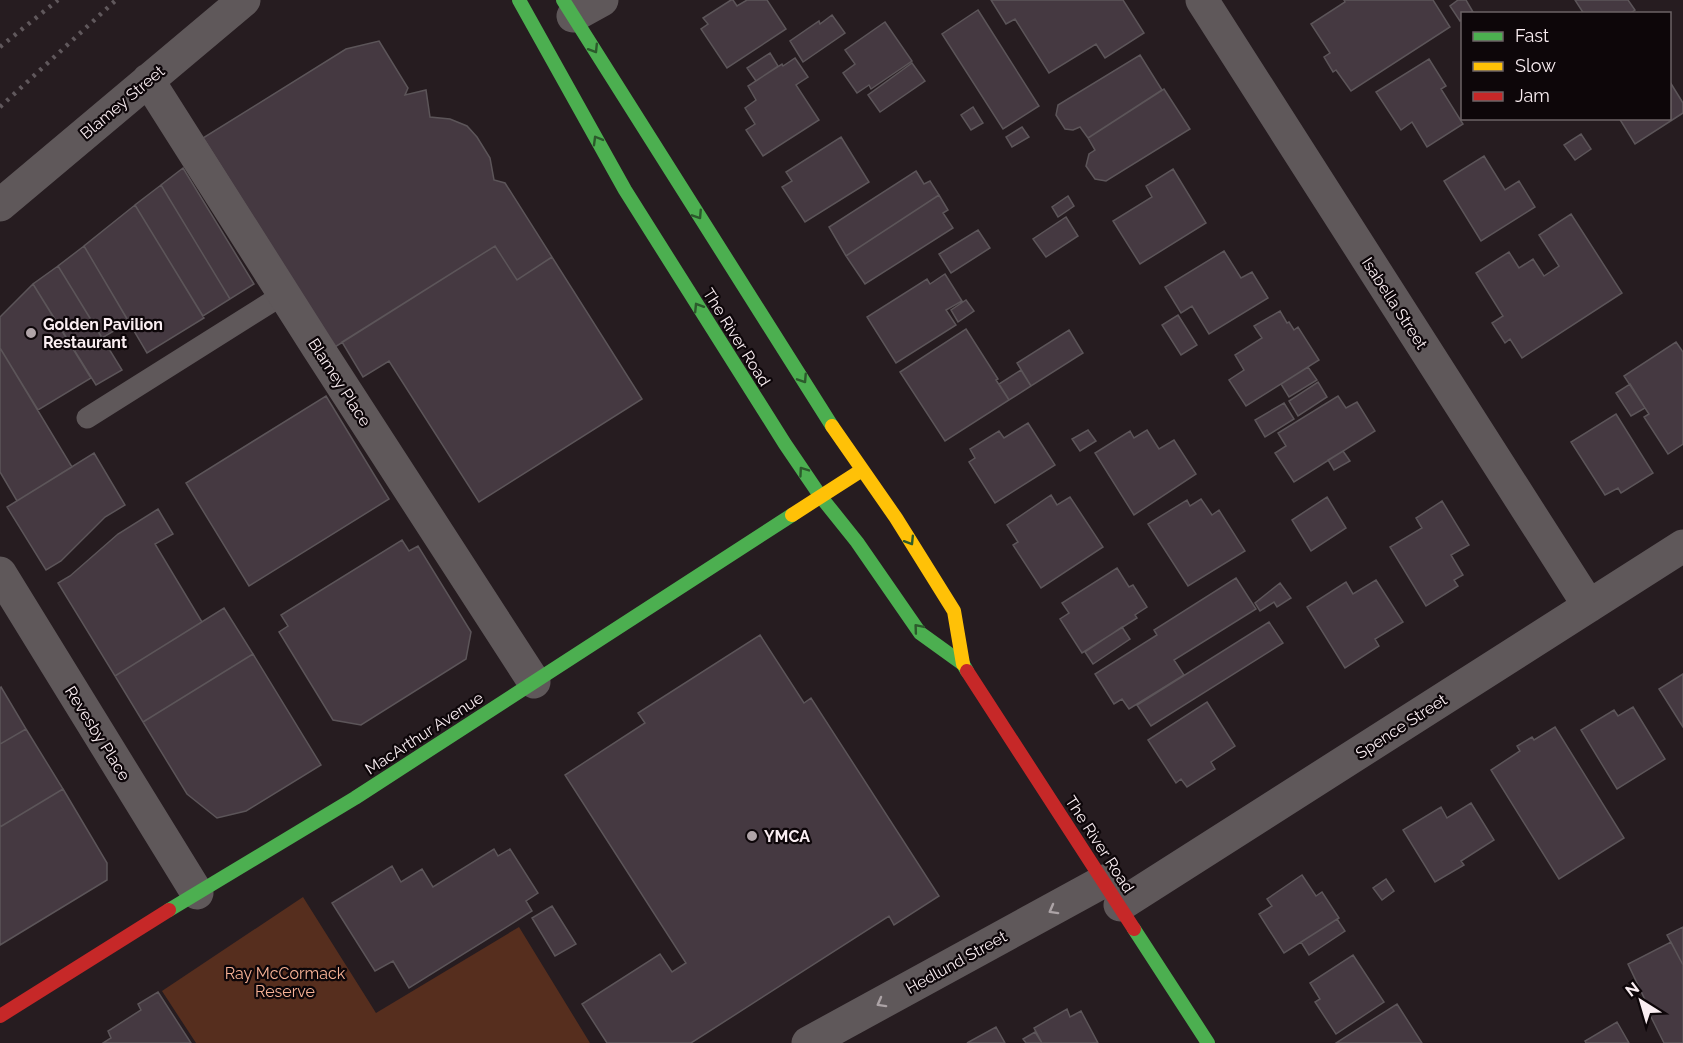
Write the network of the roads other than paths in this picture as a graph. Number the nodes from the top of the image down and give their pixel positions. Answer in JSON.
{"nodes":[{"id":1,"x":244,"y":0,"type":"edge"},
{"id":2,"x":519,"y":0,"type":"edge"},
{"id":3,"x":602,"y":0,"type":"edge"},
{"id":4,"x":1202,"y":0,"type":"edge"},
{"id":5,"x":568,"y":8,"type":"edge"},
{"id":6,"x":148,"y":80,"type":"junction"},
{"id":7,"x":0,"y":205,"type":"edge"},
{"id":8,"x":284,"y":294,"type":"junction"},
{"id":9,"x":87,"y":418,"type":"dead end"},
{"id":10,"x":862,"y":470,"type":"junction"},
{"id":11,"x":821,"y":497,"type":"junction"},
{"id":12,"x":1683,"y":546,"type":"edge"},
{"id":13,"x":0,"y":573,"type":"edge"},
{"id":14,"x":1589,"y":606,"type":"junction"},
{"id":15,"x":963,"y":664,"type":"junction"},
{"id":16,"x":534,"y":682,"type":"junction"},
{"id":17,"x":196,"y":893,"type":"junction"},
{"id":18,"x":1112,"y":893,"type":"junction"},
{"id":19,"x":0,"y":1016,"type":"edge"},
{"id":20,"x":808,"y":1043,"type":"edge"},
{"id":21,"x":1208,"y":1043,"type":"edge"}],
"edges":[{"from":1,"to":6,"type":"street","name":"Blamey Street"},
{"from":11,"to":2,"type":"main road","name":"The River Road","one_way":true},
{"from":3,"to":5,"type":"street"},
{"from":4,"to":14,"type":"street","name":"Isabella Street"},
{"from":5,"to":10,"type":"main road","name":"The River Road","one_way":true},
{"from":6,"to":7,"type":"street","name":"Blamey Street"},
{"from":6,"to":8,"type":"street","name":"Blamey Place"},
{"from":8,"to":9,"type":"lane"},
{"from":8,"to":16,"type":"street","name":"Blamey Place"},
{"from":10,"to":11,"type":"main road","name":"MacArthur Avenue"},
{"from":10,"to":15,"type":"main road","name":"The River Road","one_way":true},
{"from":15,"to":11,"type":"main road","name":"The River Road","one_way":true},
{"from":11,"to":16,"type":"main road","name":"MacArthur Avenue"},
{"from":12,"to":14,"type":"street","name":"Spence Street"},
{"from":13,"to":17,"type":"street","name":"Revesby Place"},
{"from":14,"to":18,"type":"street","name":"Spence Street"},
{"from":15,"to":18,"type":"main road","name":"The River Road"},
{"from":16,"to":17,"type":"main road","name":"MacArthur Avenue"},
{"from":17,"to":19,"type":"main road","name":"MacArthur Avenue"},
{"from":18,"to":20,"type":"street","name":"Hedlund Street","one_way":true},
{"from":18,"to":21,"type":"main road","name":"The River Road"}]}
